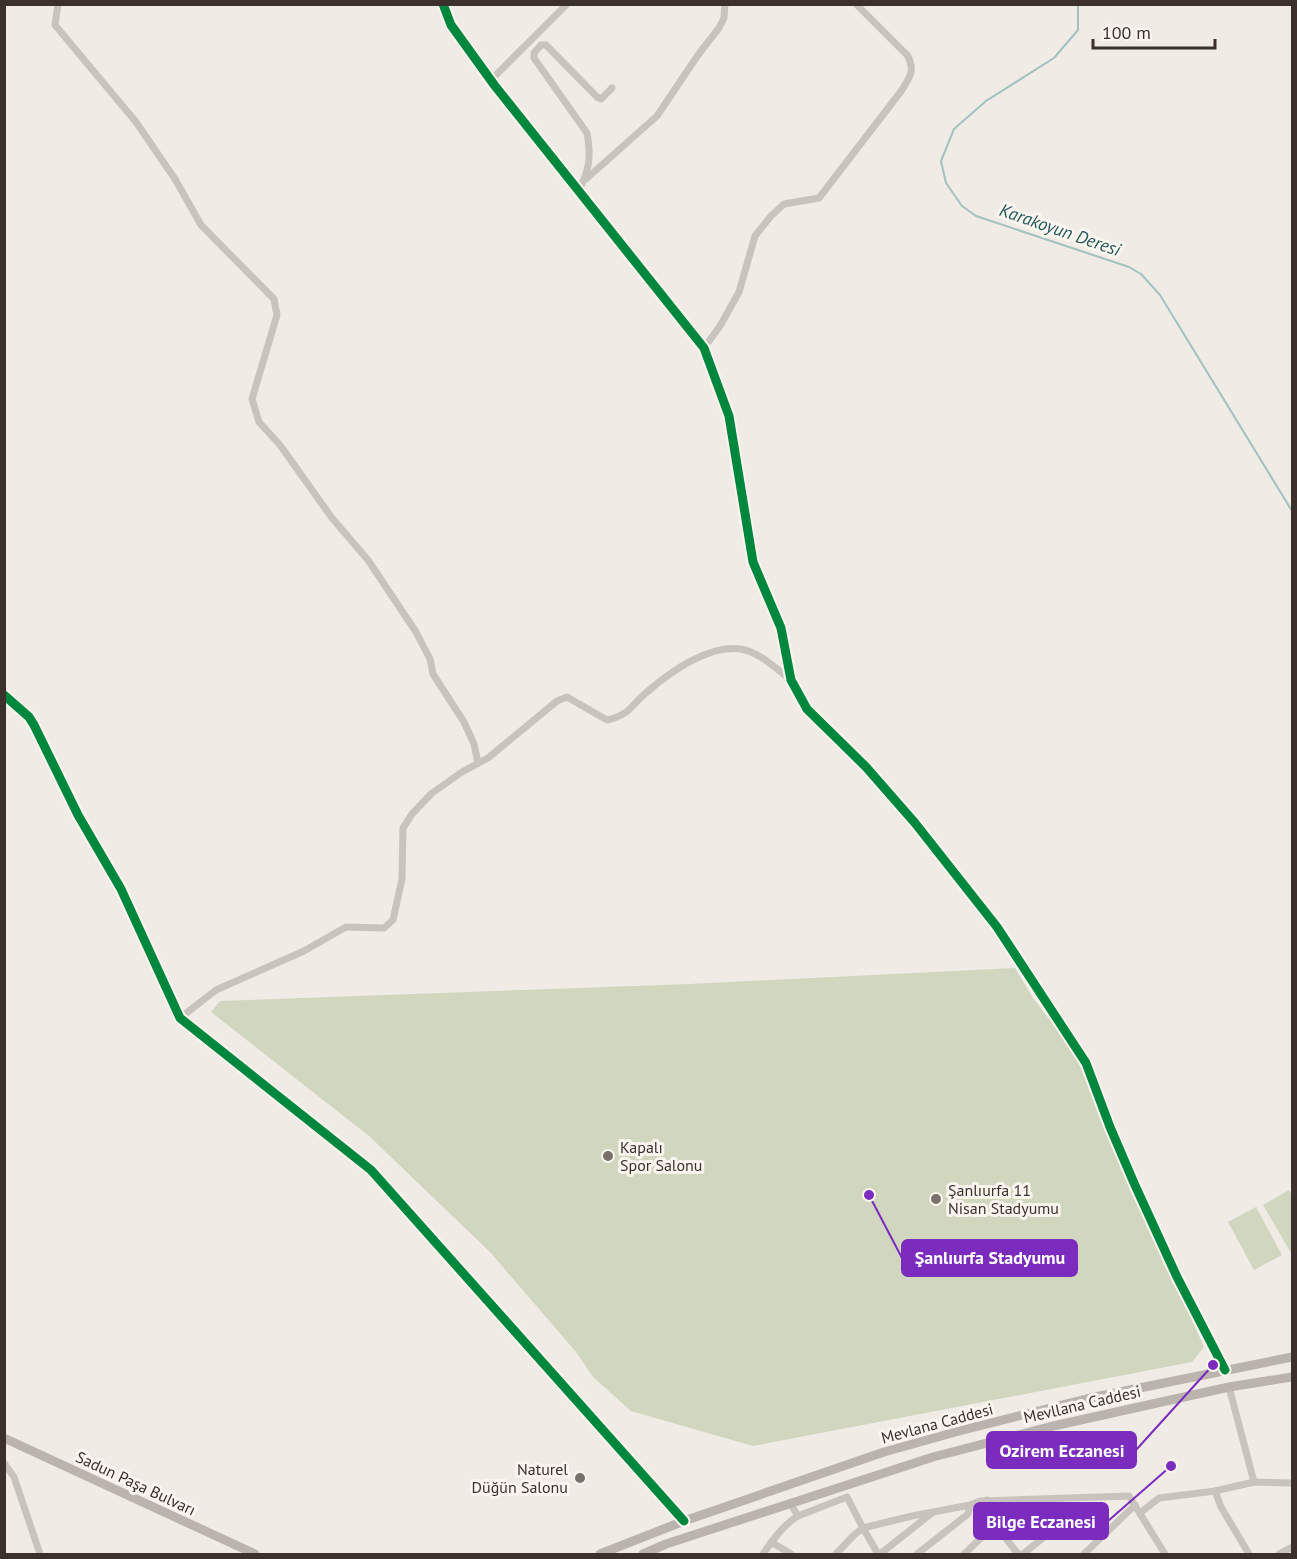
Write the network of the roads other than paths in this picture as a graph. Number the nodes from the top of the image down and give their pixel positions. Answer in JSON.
{"nodes":[{"id":1,"x":58,"y":4,"type":"edge"},
{"id":2,"x":443,"y":4,"type":"edge"},
{"id":3,"x":567,"y":4,"type":"edge"},
{"id":4,"x":725,"y":4,"type":"edge"},
{"id":5,"x":856,"y":4,"type":"edge"},
{"id":6,"x":491,"y":80,"type":"junction"},
{"id":7,"x":612,"y":88,"type":"dead end"},
{"id":8,"x":585,"y":181,"type":"junction"},
{"id":9,"x":578,"y":191,"type":"junction"},
{"id":10,"x":704,"y":348,"type":"junction"},
{"id":11,"x":791,"y":680,"type":"junction"},
{"id":12,"x":4,"y":694,"type":"edge"},
{"id":13,"x":478,"y":763,"type":"junction"},
{"id":14,"x":180,"y":1018,"type":"junction"},
{"id":15,"x":1293,"y":1357,"type":"edge"},
{"id":16,"x":1225,"y":1370,"type":"junction"},
{"id":17,"x":1293,"y":1377,"type":"edge"},
{"id":18,"x":1229,"y":1387,"type":"junction"},
{"id":19,"x":4,"y":1438,"type":"edge"},
{"id":20,"x":4,"y":1463,"type":"edge"},
{"id":21,"x":1254,"y":1482,"type":"junction"},
{"id":22,"x":1293,"y":1483,"type":"edge"},
{"id":23,"x":1215,"y":1491,"type":"junction"},
{"id":24,"x":987,"y":1500,"type":"junction"},
{"id":25,"x":790,"y":1503,"type":"junction"},
{"id":26,"x":970,"y":1505,"type":"junction"},
{"id":27,"x":1135,"y":1505,"type":"junction"},
{"id":28,"x":933,"y":1512,"type":"junction"},
{"id":29,"x":1140,"y":1513,"type":"junction"},
{"id":30,"x":798,"y":1516,"type":"junction"},
{"id":31,"x":1069,"y":1517,"type":"dead end"},
{"id":32,"x":684,"y":1521,"type":"junction"},
{"id":33,"x":996,"y":1524,"type":"junction"},
{"id":34,"x":863,"y":1528,"type":"junction"},
{"id":35,"x":771,"y":1542,"type":"junction"},
{"id":36,"x":1293,"y":1547,"type":"edge"},
{"id":37,"x":40,"y":1554,"type":"edge"},
{"id":38,"x":255,"y":1554,"type":"edge"},
{"id":39,"x":600,"y":1554,"type":"edge"},
{"id":40,"x":644,"y":1554,"type":"edge"},
{"id":41,"x":763,"y":1554,"type":"edge"},
{"id":42,"x":791,"y":1554,"type":"edge"},
{"id":43,"x":836,"y":1554,"type":"edge"},
{"id":44,"x":879,"y":1554,"type":"edge"},
{"id":45,"x":917,"y":1554,"type":"edge"},
{"id":46,"x":964,"y":1554,"type":"edge"},
{"id":47,"x":1018,"y":1554,"type":"edge"},
{"id":48,"x":1023,"y":1554,"type":"edge"},
{"id":49,"x":1084,"y":1554,"type":"edge"},
{"id":50,"x":1165,"y":1554,"type":"edge"},
{"id":51,"x":1249,"y":1554,"type":"edge"},
{"id":52,"x":1279,"y":1554,"type":"edge"}],
"edges":[{"from":1,"to":13,"type":"street"},
{"from":2,"to":6,"type":"street"},
{"from":3,"to":6,"type":"street"},
{"from":4,"to":8,"type":"street"},
{"from":5,"to":10,"type":"street"},
{"from":6,"to":9,"type":"street"},
{"from":7,"to":8,"type":"street"},
{"from":8,"to":9,"type":"street"},
{"from":9,"to":10,"type":"street"},
{"from":10,"to":11,"type":"street"},
{"from":11,"to":13,"type":"street"},
{"from":11,"to":16,"type":"street"},
{"from":12,"to":14,"type":"street"},
{"from":13,"to":14,"type":"street"},
{"from":14,"to":32,"type":"street"},
{"from":15,"to":16,"type":"main road","name":"Mevlana Caddesi"},
{"from":16,"to":32,"type":"main road","name":"Mevlana Caddesi"},
{"from":17,"to":18,"type":"main road","name":"Mevllana Caddesi"},
{"from":18,"to":21,"type":"street"},
{"from":18,"to":25,"type":"main road","name":"Mevllana Caddesi"},
{"from":19,"to":38,"type":"main road","name":"Sadun Paşa Bulvarı"},
{"from":20,"to":37,"type":"street"},
{"from":21,"to":22,"type":"street"},
{"from":21,"to":23,"type":"street"},
{"from":23,"to":29,"type":"street"},
{"from":23,"to":51,"type":"street"},
{"from":24,"to":26,"type":"street"},
{"from":24,"to":27,"type":"street"},
{"from":24,"to":33,"type":"street"},
{"from":25,"to":30,"type":"street"},
{"from":25,"to":40,"type":"main road","name":"Mevllana Caddesi"},
{"from":26,"to":28,"type":"street"},
{"from":26,"to":45,"type":"street"},
{"from":27,"to":29,"type":"street"},
{"from":27,"to":49,"type":"street"},
{"from":28,"to":34,"type":"street"},
{"from":28,"to":44,"type":"street"},
{"from":29,"to":50,"type":"street"},
{"from":30,"to":34,"type":"street"},
{"from":30,"to":35,"type":"street"},
{"from":31,"to":48,"type":"street"},
{"from":32,"to":39,"type":"main road","name":"Mevlana Caddesi"},
{"from":33,"to":46,"type":"street"},
{"from":33,"to":47,"type":"street"},
{"from":34,"to":43,"type":"street"},
{"from":34,"to":44,"type":"street"},
{"from":35,"to":41,"type":"street"},
{"from":35,"to":42,"type":"street"},
{"from":36,"to":52,"type":"street"}]}
